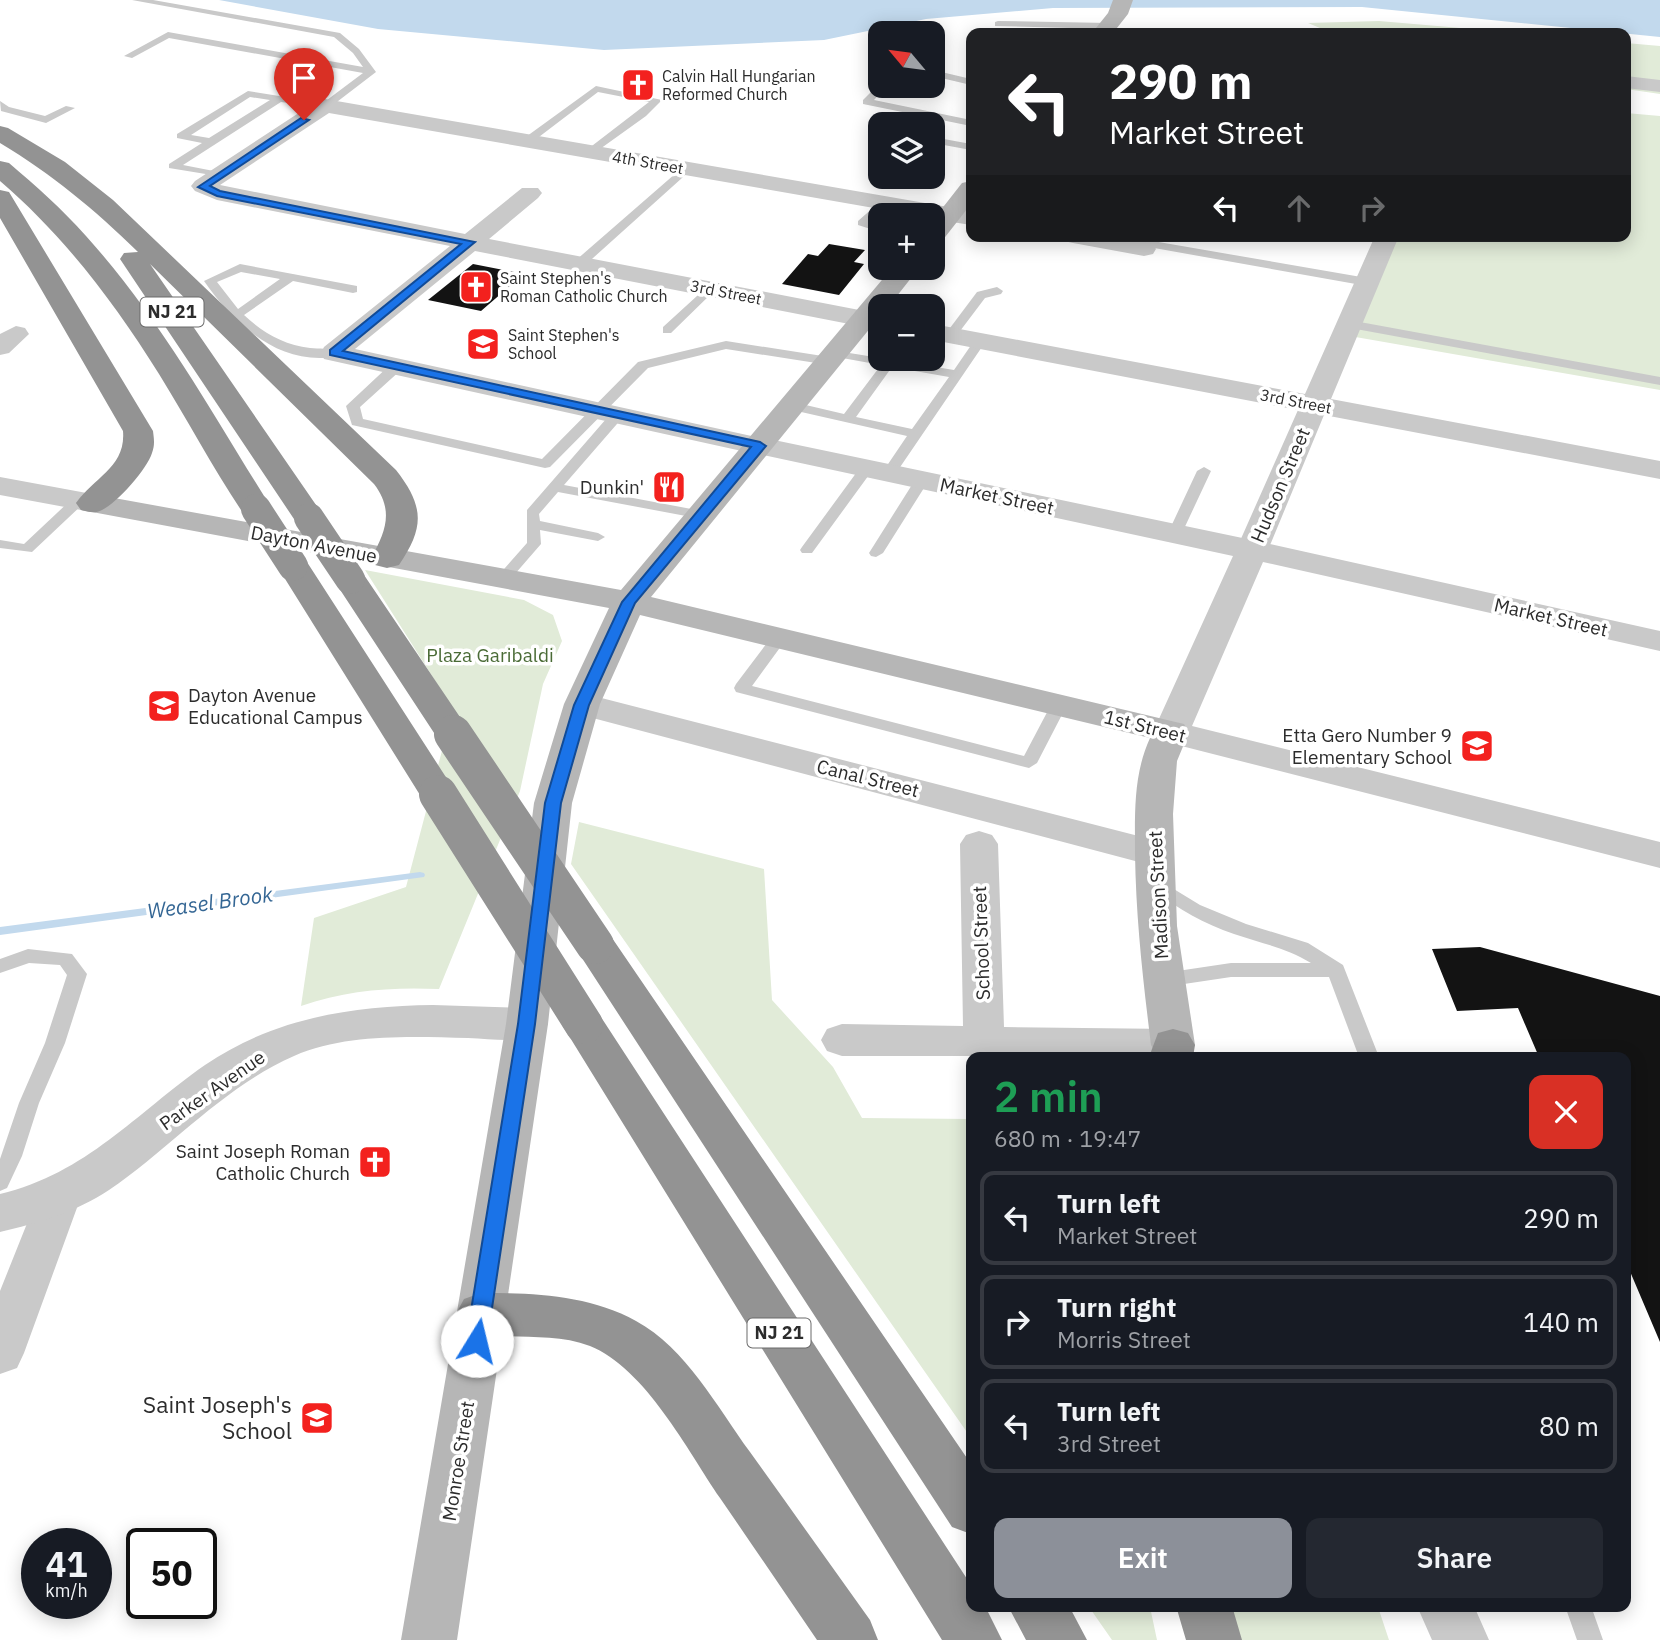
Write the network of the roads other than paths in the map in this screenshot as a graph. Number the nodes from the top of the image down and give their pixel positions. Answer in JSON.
{"nodes":[{"id":1,"x":137,"y":0,"type":"edge"},
{"id":2,"x":1113,"y":18,"type":"edge"},
{"id":3,"x":998,"y":24,"type":"dead end"},
{"id":4,"x":128,"y":56,"type":"dead end"},
{"id":5,"x":371,"y":72,"type":"junction"},
{"id":6,"x":945,"y":76,"type":"edge"},
{"id":7,"x":966,"y":81,"type":"edge"},
{"id":8,"x":1631,"y":83,"type":"edge"},
{"id":9,"x":1660,"y":86,"type":"edge"},
{"id":10,"x":871,"y":98,"type":"edge"},
{"id":11,"x":279,"y":99,"type":"junction"},
{"id":12,"x":0,"y":104,"type":"edge"},
{"id":13,"x":325,"y":106,"type":"junction"},
{"id":14,"x":70,"y":108,"type":"dead end"},
{"id":15,"x":966,"y":122,"type":"edge"},
{"id":16,"x":0,"y":135,"type":"edge"},
{"id":17,"x":527,"y":141,"type":"junction"},
{"id":18,"x":212,"y":142,"type":"junction"},
{"id":19,"x":945,"y":142,"type":"edge"},
{"id":20,"x":966,"y":146,"type":"edge"},
{"id":21,"x":589,"y":152,"type":"junction"},
{"id":22,"x":0,"y":167,"type":"edge"},
{"id":23,"x":687,"y":169,"type":"junction"},
{"id":24,"x":211,"y":181,"type":"junction"},
{"id":25,"x":530,"y":193,"type":"dead end"},
{"id":26,"x":0,"y":197,"type":"edge"},
{"id":27,"x":882,"y":203,"type":"edge"},
{"id":28,"x":961,"y":216,"type":"edge"},
{"id":29,"x":945,"y":227,"type":"edge"},
{"id":30,"x":470,"y":242,"type":"junction"},
{"id":31,"x":1384,"y":242,"type":"edge"},
{"id":32,"x":1148,"y":243,"type":"edge"},
{"id":33,"x":579,"y":264,"type":"junction"},
{"id":34,"x":291,"y":277,"type":"junction"},
{"id":35,"x":1367,"y":282,"type":"junction"},
{"id":36,"x":353,"y":289,"type":"dead end"},
{"id":37,"x":709,"y":289,"type":"junction"},
{"id":38,"x":997,"y":291,"type":"dead end"},
{"id":39,"x":238,"y":314,"type":"junction"},
{"id":40,"x":868,"y":320,"type":"edge"},
{"id":41,"x":1349,"y":324,"type":"junction"},
{"id":42,"x":868,"y":325,"type":"edge"},
{"id":43,"x":667,"y":330,"type":"dead end"},
{"id":44,"x":945,"y":331,"type":"edge"},
{"id":45,"x":945,"y":335,"type":"edge"},
{"id":46,"x":980,"y":341,"type":"junction"},
{"id":47,"x":334,"y":353,"type":"junction"},
{"id":48,"x":833,"y":357,"type":"junction"},
{"id":49,"x":868,"y":360,"type":"edge"},
{"id":50,"x":397,"y":366,"type":"junction"},
{"id":51,"x":882,"y":371,"type":"edge"},
{"id":52,"x":940,"y":371,"type":"edge"},
{"id":53,"x":957,"y":374,"type":"junction"},
{"id":54,"x":1660,"y":381,"type":"edge"},
{"id":55,"x":1314,"y":404,"type":"junction"},
{"id":56,"x":793,"y":406,"type":"junction"},
{"id":57,"x":609,"y":412,"type":"junction"},
{"id":58,"x":849,"y":417,"type":"junction"},
{"id":59,"x":916,"y":434,"type":"junction"},
{"id":60,"x":760,"y":446,"type":"junction"},
{"id":61,"x":1660,"y":470,"type":"edge"},
{"id":62,"x":878,"y":471,"type":"junction"},
{"id":63,"x":1205,"y":471,"type":"dead end"},
{"id":64,"x":922,"y":480,"type":"junction"},
{"id":65,"x":0,"y":486,"type":"edge"},
{"id":66,"x":555,"y":486,"type":"junction"},
{"id":67,"x":85,"y":501,"type":"junction"},
{"id":68,"x":702,"y":515,"type":"junction"},
{"id":69,"x":532,"y":524,"type":"junction"},
{"id":70,"x":1175,"y":533,"type":"junction"},
{"id":71,"x":598,"y":537,"type":"dead end"},
{"id":72,"x":0,"y":544,"type":"edge"},
{"id":73,"x":807,"y":550,"type":"dead end"},
{"id":74,"x":1252,"y":550,"type":"junction"},
{"id":75,"x":876,"y":553,"type":"dead end"},
{"id":76,"x":387,"y":558,"type":"junction"},
{"id":77,"x":503,"y":579,"type":"junction"},
{"id":78,"x":629,"y":602,"type":"junction"},
{"id":79,"x":779,"y":638,"type":"junction"},
{"id":80,"x":1660,"y":641,"type":"edge"},
{"id":81,"x":582,"y":705,"type":"junction"},
{"id":82,"x":1059,"y":705,"type":"junction"},
{"id":83,"x":1171,"y":732,"type":"junction"},
{"id":84,"x":979,"y":844,"type":"dead end"},
{"id":85,"x":1660,"y":855,"type":"edge"},
{"id":86,"x":1155,"y":868,"type":"junction"},
{"id":87,"x":0,"y":966,"type":"edge"},
{"id":88,"x":1336,"y":970,"type":"junction"},
{"id":89,"x":1164,"y":980,"type":"junction"},
{"id":90,"x":527,"y":1024,"type":"junction"},
{"id":91,"x":842,"y":1040,"type":"dead end"},
{"id":92,"x":984,"y":1042,"type":"junction"},
{"id":93,"x":1158,"y":1052,"type":"edge"},
{"id":94,"x":1175,"y":1052,"type":"edge"},
{"id":95,"x":1366,"y":1052,"type":"edge"},
{"id":96,"x":0,"y":1182,"type":"edge"},
{"id":97,"x":60,"y":1194,"type":"junction"},
{"id":98,"x":0,"y":1213,"type":"edge"},
{"id":99,"x":481,"y":1314,"type":"junction"},
{"id":100,"x":0,"y":1353,"type":"edge"},
{"id":101,"x":966,"y":1502,"type":"edge"},
{"id":102,"x":1040,"y":1612,"type":"edge"},
{"id":103,"x":1206,"y":1612,"type":"edge"},
{"id":104,"x":1448,"y":1612,"type":"edge"},
{"id":105,"x":1580,"y":1612,"type":"edge"},
{"id":106,"x":429,"y":1640,"type":"edge"},
{"id":107,"x":850,"y":1640,"type":"edge"},
{"id":108,"x":974,"y":1640,"type":"edge"},
{"id":109,"x":1059,"y":1640,"type":"edge"},
{"id":110,"x":1214,"y":1640,"type":"edge"},
{"id":111,"x":1461,"y":1640,"type":"edge"},
{"id":112,"x":1590,"y":1640,"type":"edge"}],
"edges":[{"from":1,"to":5,"type":"lane"},
{"from":2,"to":3,"type":"lane"},
{"from":4,"to":5,"type":"lane"},
{"from":5,"to":13,"type":"lane"},
{"from":6,"to":7,"type":"lane"},
{"from":8,"to":9,"type":"street"},
{"from":10,"to":15,"type":"lane"},
{"from":11,"to":13,"type":"lane"},
{"from":11,"to":18,"type":"lane"},
{"from":11,"to":18,"type":"lane"},
{"from":12,"to":14,"type":"lane"},
{"from":13,"to":17,"type":"street","name":"4th Street"},
{"from":13,"to":24,"type":"street"},
{"from":16,"to":76,"type":"highway"},
{"from":16,"to":101,"type":"highway","number":"NJ 21","bridge":true},
{"from":17,"to":21,"type":"street","name":"4th Street"},
{"from":17,"to":21,"type":"lane"},
{"from":18,"to":24,"type":"lane"},
{"from":19,"to":20,"type":"lane"},
{"from":21,"to":23,"type":"street","name":"4th Street"},
{"from":22,"to":108,"type":"highway","number":"NJ 21","bridge":true},
{"from":23,"to":27,"type":"street","name":"4th Street"},
{"from":23,"to":33,"type":"lane"},
{"from":24,"to":30,"type":"street","name":"3rd Street"},
{"from":25,"to":30,"type":"street"},
{"from":26,"to":67,"type":"highway"},
{"from":28,"to":29,"type":"main road"},
{"from":30,"to":33,"type":"street","name":"3rd Street"},
{"from":30,"to":47,"type":"street"},
{"from":31,"to":35,"type":"street","name":"Hudson Street"},
{"from":32,"to":35,"type":"lane"},
{"from":33,"to":37,"type":"street","name":"3rd Street"},
{"from":34,"to":36,"type":"lane"},
{"from":34,"to":39,"type":"lane"},
{"from":34,"to":39,"type":"lane"},
{"from":35,"to":41,"type":"street","name":"Hudson Street"},
{"from":37,"to":40,"type":"street","name":"3rd Street"},
{"from":37,"to":43,"type":"lane"},
{"from":38,"to":44,"type":"lane"},
{"from":39,"to":47,"type":"lane"},
{"from":41,"to":54,"type":"lane"},
{"from":41,"to":55,"type":"street","name":"Hudson Street"},
{"from":42,"to":48,"type":"main road","name":"Monroe Street"},
{"from":45,"to":46,"type":"street","name":"3rd Street"},
{"from":46,"to":53,"type":"lane"},
{"from":46,"to":55,"type":"street","name":"3rd Street"},
{"from":47,"to":50,"type":"street","name":"Market Street"},
{"from":48,"to":49,"type":"lane"},
{"from":48,"to":56,"type":"main road","name":"Monroe Street"},
{"from":48,"to":57,"type":"lane"},
{"from":50,"to":57,"type":"street","name":"Market Street"},
{"from":50,"to":57,"type":"lane"},
{"from":51,"to":58,"type":"lane"},
{"from":52,"to":53,"type":"lane"},
{"from":53,"to":59,"type":"lane"},
{"from":55,"to":61,"type":"street","name":"3rd Street"},
{"from":55,"to":74,"type":"street","name":"Hudson Street"},
{"from":56,"to":58,"type":"lane"},
{"from":56,"to":60,"type":"main road","name":"Monroe Street"},
{"from":57,"to":60,"type":"street","name":"Market Street"},
{"from":57,"to":66,"type":"lane"},
{"from":58,"to":59,"type":"lane"},
{"from":59,"to":62,"type":"lane"},
{"from":60,"to":62,"type":"street","name":"Market Street"},
{"from":60,"to":68,"type":"main road","name":"Monroe Street"},
{"from":62,"to":64,"type":"street","name":"Market Street"},
{"from":62,"to":73,"type":"lane"},
{"from":63,"to":70,"type":"lane"},
{"from":64,"to":70,"type":"street","name":"Market Street"},
{"from":64,"to":75,"type":"lane"},
{"from":65,"to":67,"type":"street","name":"Dayton Avenue"},
{"from":66,"to":68,"type":"lane"},
{"from":66,"to":69,"type":"lane"},
{"from":67,"to":72,"type":"lane"},
{"from":67,"to":76,"type":"main road","name":"Dayton Avenue"},
{"from":68,"to":78,"type":"main road","name":"Monroe Street"},
{"from":69,"to":71,"type":"lane"},
{"from":69,"to":77,"type":"lane"},
{"from":70,"to":74,"type":"street","name":"Market Street"},
{"from":74,"to":80,"type":"street","name":"Market Street"},
{"from":74,"to":83,"type":"street","name":"Hudson Street"},
{"from":76,"to":77,"type":"main road","name":"Dayton Avenue"},
{"from":77,"to":78,"type":"main road","name":"Dayton Avenue"},
{"from":78,"to":79,"type":"main road","name":"1st Street"},
{"from":78,"to":81,"type":"main road","name":"Monroe Street"},
{"from":79,"to":82,"type":"main road","name":"1st Street"},
{"from":79,"to":82,"type":"lane"},
{"from":81,"to":86,"type":"street","name":"Canal Street"},
{"from":81,"to":90,"type":"main road","name":"Monroe Street"},
{"from":82,"to":83,"type":"main road","name":"1st Street"},
{"from":83,"to":85,"type":"street","name":"1st Street"},
{"from":83,"to":86,"type":"main road","name":"Madison Street"},
{"from":84,"to":92,"type":"street","name":"School Street"},
{"from":86,"to":88,"type":"lane"},
{"from":86,"to":89,"type":"main road","name":"Madison Street"},
{"from":87,"to":96,"type":"lane"},
{"from":88,"to":89,"type":"lane"},
{"from":88,"to":95,"type":"lane"},
{"from":89,"to":94,"type":"main road","name":"Madison Street"},
{"from":90,"to":97,"type":"street","name":"Parker Avenue"},
{"from":90,"to":99,"type":"main road","name":"Monroe Street"},
{"from":91,"to":92,"type":"street"},
{"from":92,"to":93,"type":"street"},
{"from":97,"to":98,"type":"street","name":"Parker Avenue"},
{"from":97,"to":100,"type":"street"},
{"from":99,"to":106,"type":"main road","name":"Monroe Street"},
{"from":99,"to":107,"type":"highway"},
{"from":102,"to":109,"type":"highway"},
{"from":103,"to":110,"type":"highway"},
{"from":104,"to":111,"type":"street"},
{"from":105,"to":112,"type":"lane"}]}
